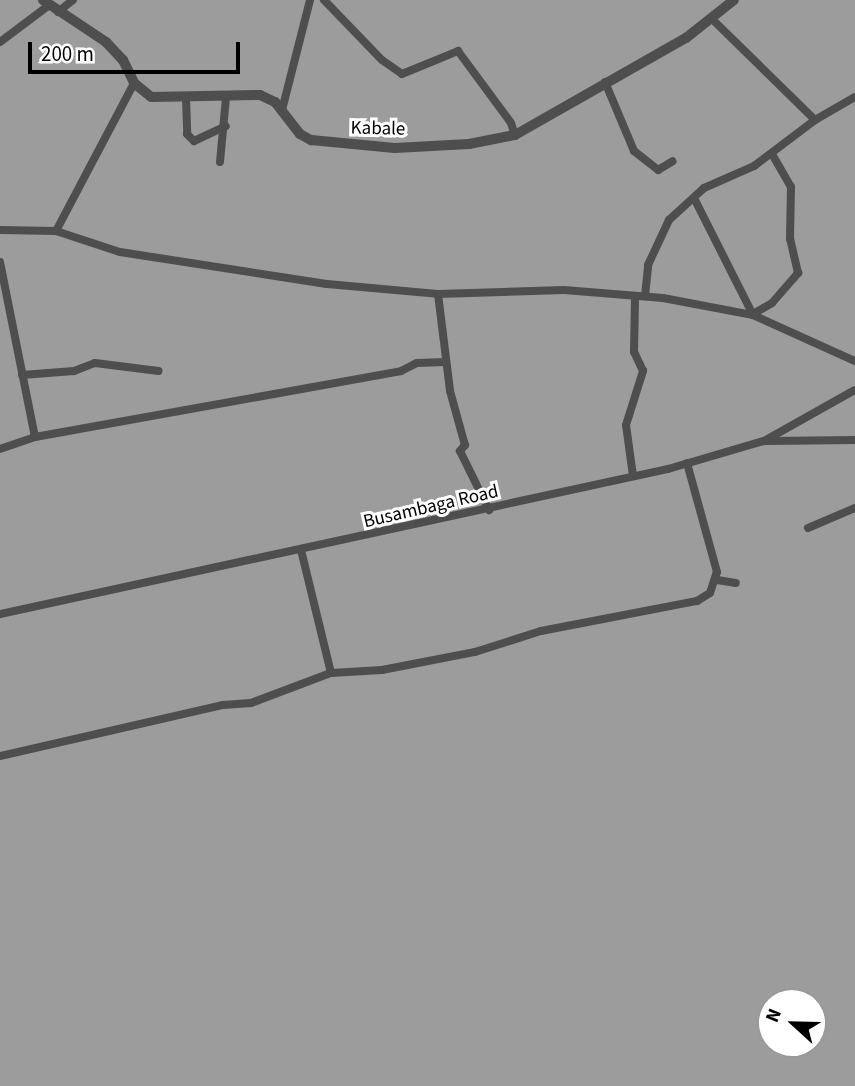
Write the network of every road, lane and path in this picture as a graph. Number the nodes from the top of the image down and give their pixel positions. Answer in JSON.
{"nodes":[{"id":1,"x":73,"y":0,"type":"edge"},
{"id":2,"x":310,"y":0,"type":"edge"},
{"id":3,"x":324,"y":0,"type":"edge"},
{"id":4,"x":734,"y":0,"type":"edge"},
{"id":5,"x":50,"y":6,"type":"edge"},
{"id":6,"x":713,"y":20,"type":"junction"},
{"id":7,"x":0,"y":42,"type":"edge"},
{"id":8,"x":605,"y":82,"type":"junction"},
{"id":9,"x":134,"y":83,"type":"junction"},
{"id":10,"x":226,"y":97,"type":"junction"},
{"id":11,"x":855,"y":97,"type":"edge"},
{"id":12,"x":187,"y":98,"type":"junction"},
{"id":13,"x":282,"y":110,"type":"junction"},
{"id":14,"x":815,"y":120,"type":"junction"},
{"id":15,"x":226,"y":126,"type":"junction"},
{"id":16,"x":515,"y":135,"type":"junction"},
{"id":17,"x":772,"y":154,"type":"junction"},
{"id":18,"x":673,"y":161,"type":"dead end"},
{"id":19,"x":220,"y":162,"type":"dead end"},
{"id":20,"x":694,"y":198,"type":"junction"},
{"id":21,"x":0,"y":230,"type":"edge"},
{"id":22,"x":56,"y":231,"type":"junction"},
{"id":23,"x":0,"y":262,"type":"edge"},
{"id":24,"x":438,"y":294,"type":"junction"},
{"id":25,"x":640,"y":297,"type":"junction"},
{"id":26,"x":753,"y":314,"type":"junction"},
{"id":27,"x":855,"y":361,"type":"edge"},
{"id":28,"x":446,"y":362,"type":"junction"},
{"id":29,"x":159,"y":371,"type":"dead end"},
{"id":30,"x":22,"y":375,"type":"junction"},
{"id":31,"x":855,"y":390,"type":"edge"},
{"id":32,"x":35,"y":437,"type":"junction"},
{"id":33,"x":855,"y":440,"type":"edge"},
{"id":34,"x":764,"y":441,"type":"junction"},
{"id":35,"x":0,"y":449,"type":"edge"},
{"id":36,"x":687,"y":463,"type":"junction"},
{"id":37,"x":633,"y":477,"type":"junction"},
{"id":38,"x":855,"y":508,"type":"edge"},
{"id":39,"x":489,"y":510,"type":"junction"},
{"id":40,"x":808,"y":528,"type":"dead end"},
{"id":41,"x":301,"y":550,"type":"junction"},
{"id":42,"x":717,"y":580,"type":"junction"},
{"id":43,"x":737,"y":583,"type":"dead end"},
{"id":44,"x":0,"y":614,"type":"edge"},
{"id":45,"x":331,"y":673,"type":"junction"},
{"id":46,"x":0,"y":756,"type":"edge"}],
"edges":[{"from":1,"to":5,"type":"street"},
{"from":2,"to":13,"type":"street"},
{"from":3,"to":16,"type":"street"},
{"from":4,"to":6,"type":"street","name":"Kabale"},
{"from":5,"to":7,"type":"street"},
{"from":5,"to":9,"type":"street"},
{"from":6,"to":8,"type":"street","name":"Kabale"},
{"from":6,"to":14,"type":"street"},
{"from":8,"to":16,"type":"street","name":"Kabale"},
{"from":8,"to":18,"type":"street"},
{"from":9,"to":12,"type":"street","name":"Kabale"},
{"from":9,"to":22,"type":"street"},
{"from":10,"to":12,"type":"street","name":"Kabale"},
{"from":10,"to":13,"type":"street","name":"Kabale"},
{"from":10,"to":15,"type":"street"},
{"from":11,"to":14,"type":"street"},
{"from":12,"to":15,"type":"street"},
{"from":13,"to":16,"type":"street","name":"Kabale"},
{"from":14,"to":17,"type":"street"},
{"from":15,"to":19,"type":"street"},
{"from":17,"to":20,"type":"street"},
{"from":17,"to":26,"type":"street"},
{"from":20,"to":25,"type":"street"},
{"from":20,"to":26,"type":"street"},
{"from":21,"to":22,"type":"street"},
{"from":22,"to":24,"type":"street"},
{"from":23,"to":30,"type":"street"},
{"from":24,"to":25,"type":"street"},
{"from":24,"to":28,"type":"street"},
{"from":25,"to":26,"type":"street"},
{"from":25,"to":37,"type":"street"},
{"from":26,"to":27,"type":"street"},
{"from":28,"to":32,"type":"street"},
{"from":28,"to":39,"type":"street"},
{"from":29,"to":30,"type":"street"},
{"from":30,"to":32,"type":"street"},
{"from":31,"to":34,"type":"street","name":"Busambaga Road"},
{"from":32,"to":35,"type":"street"},
{"from":33,"to":34,"type":"street"},
{"from":34,"to":36,"type":"street","name":"Busambaga Road"},
{"from":36,"to":37,"type":"street","name":"Busambaga Road"},
{"from":36,"to":42,"type":"street"},
{"from":37,"to":39,"type":"street","name":"Busambaga Road"},
{"from":38,"to":40,"type":"street"},
{"from":39,"to":41,"type":"street","name":"Busambaga Road"},
{"from":41,"to":44,"type":"street","name":"Busambaga Road"},
{"from":41,"to":45,"type":"street"},
{"from":42,"to":43,"type":"street"},
{"from":42,"to":45,"type":"street"},
{"from":45,"to":46,"type":"street"}]}
